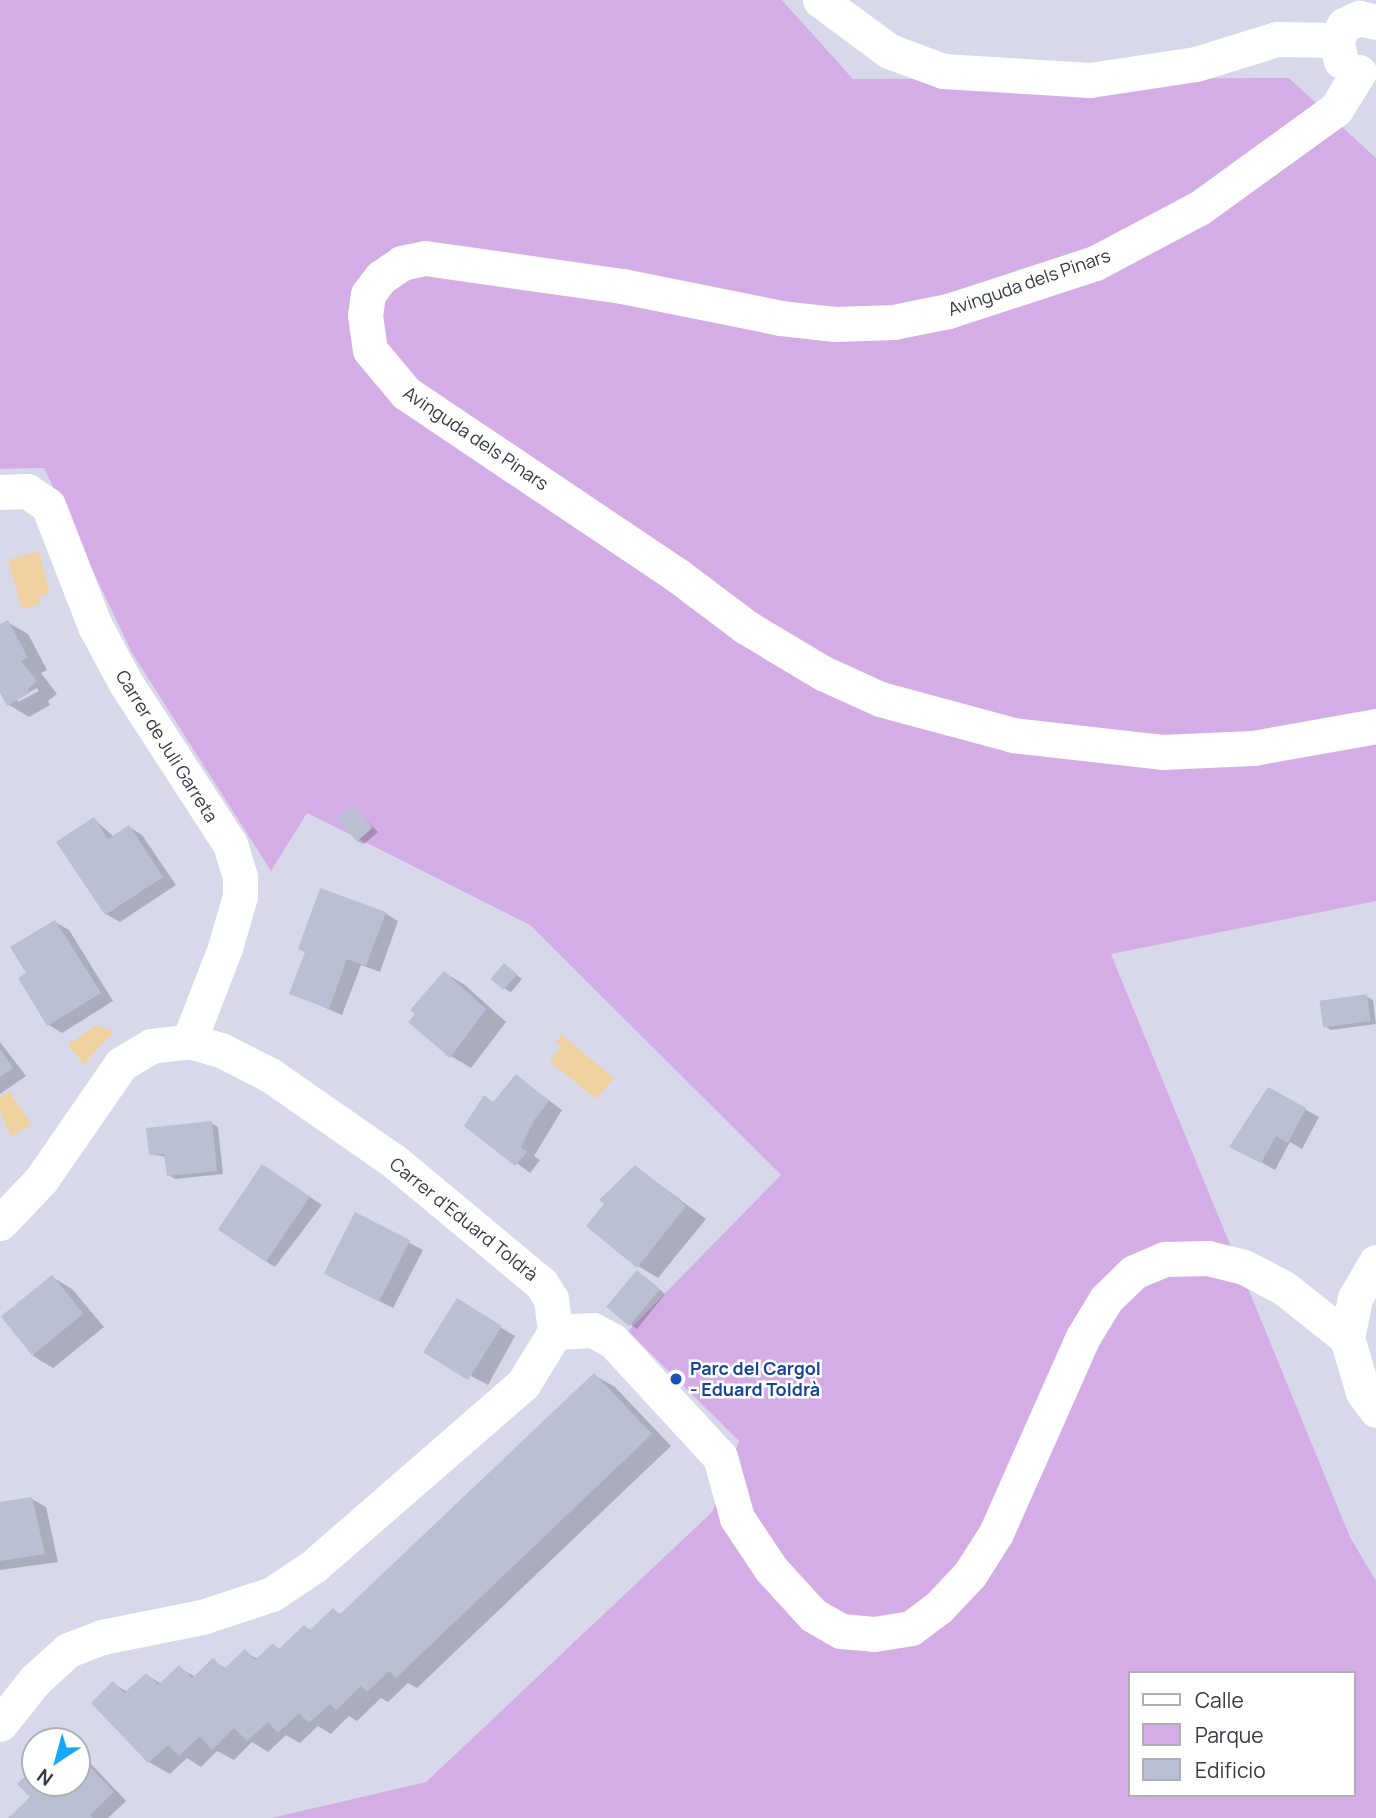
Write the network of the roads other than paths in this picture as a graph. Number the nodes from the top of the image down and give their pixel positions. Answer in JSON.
{"nodes":[{"id":1,"x":820,"y":0,"type":"edge"},
{"id":2,"x":1376,"y":22,"type":"edge"},
{"id":3,"x":1336,"y":40,"type":"junction"},
{"id":4,"x":1367,"y":70,"type":"edge"},
{"id":5,"x":0,"y":492,"type":"edge"},
{"id":6,"x":1376,"y":726,"type":"edge"},
{"id":7,"x":189,"y":1041,"type":"junction"},
{"id":8,"x":0,"y":1223,"type":"edge"},
{"id":9,"x":1376,"y":1262,"type":"edge"},
{"id":10,"x":555,"y":1332,"type":"junction"},
{"id":11,"x":1347,"y":1338,"type":"junction"},
{"id":12,"x":1376,"y":1410,"type":"edge"},
{"id":13,"x":0,"y":1724,"type":"edge"}],
"edges":[{"from":1,"to":3,"type":"street"},
{"from":2,"to":3,"type":"street"},
{"from":3,"to":4,"type":"street"},
{"from":4,"to":6,"type":"street","name":"Avinguda dels Pinars"},
{"from":5,"to":7,"type":"street","name":"Carrer de Juli Garreta"},
{"from":7,"to":8,"type":"street","name":"Carrer d'Eduard Toldrà"},
{"from":7,"to":10,"type":"street","name":"Carrer d'Eduard Toldrà"},
{"from":9,"to":11,"type":"street"},
{"from":10,"to":11,"type":"street"},
{"from":10,"to":13,"type":"street"},
{"from":11,"to":12,"type":"street"}]}
